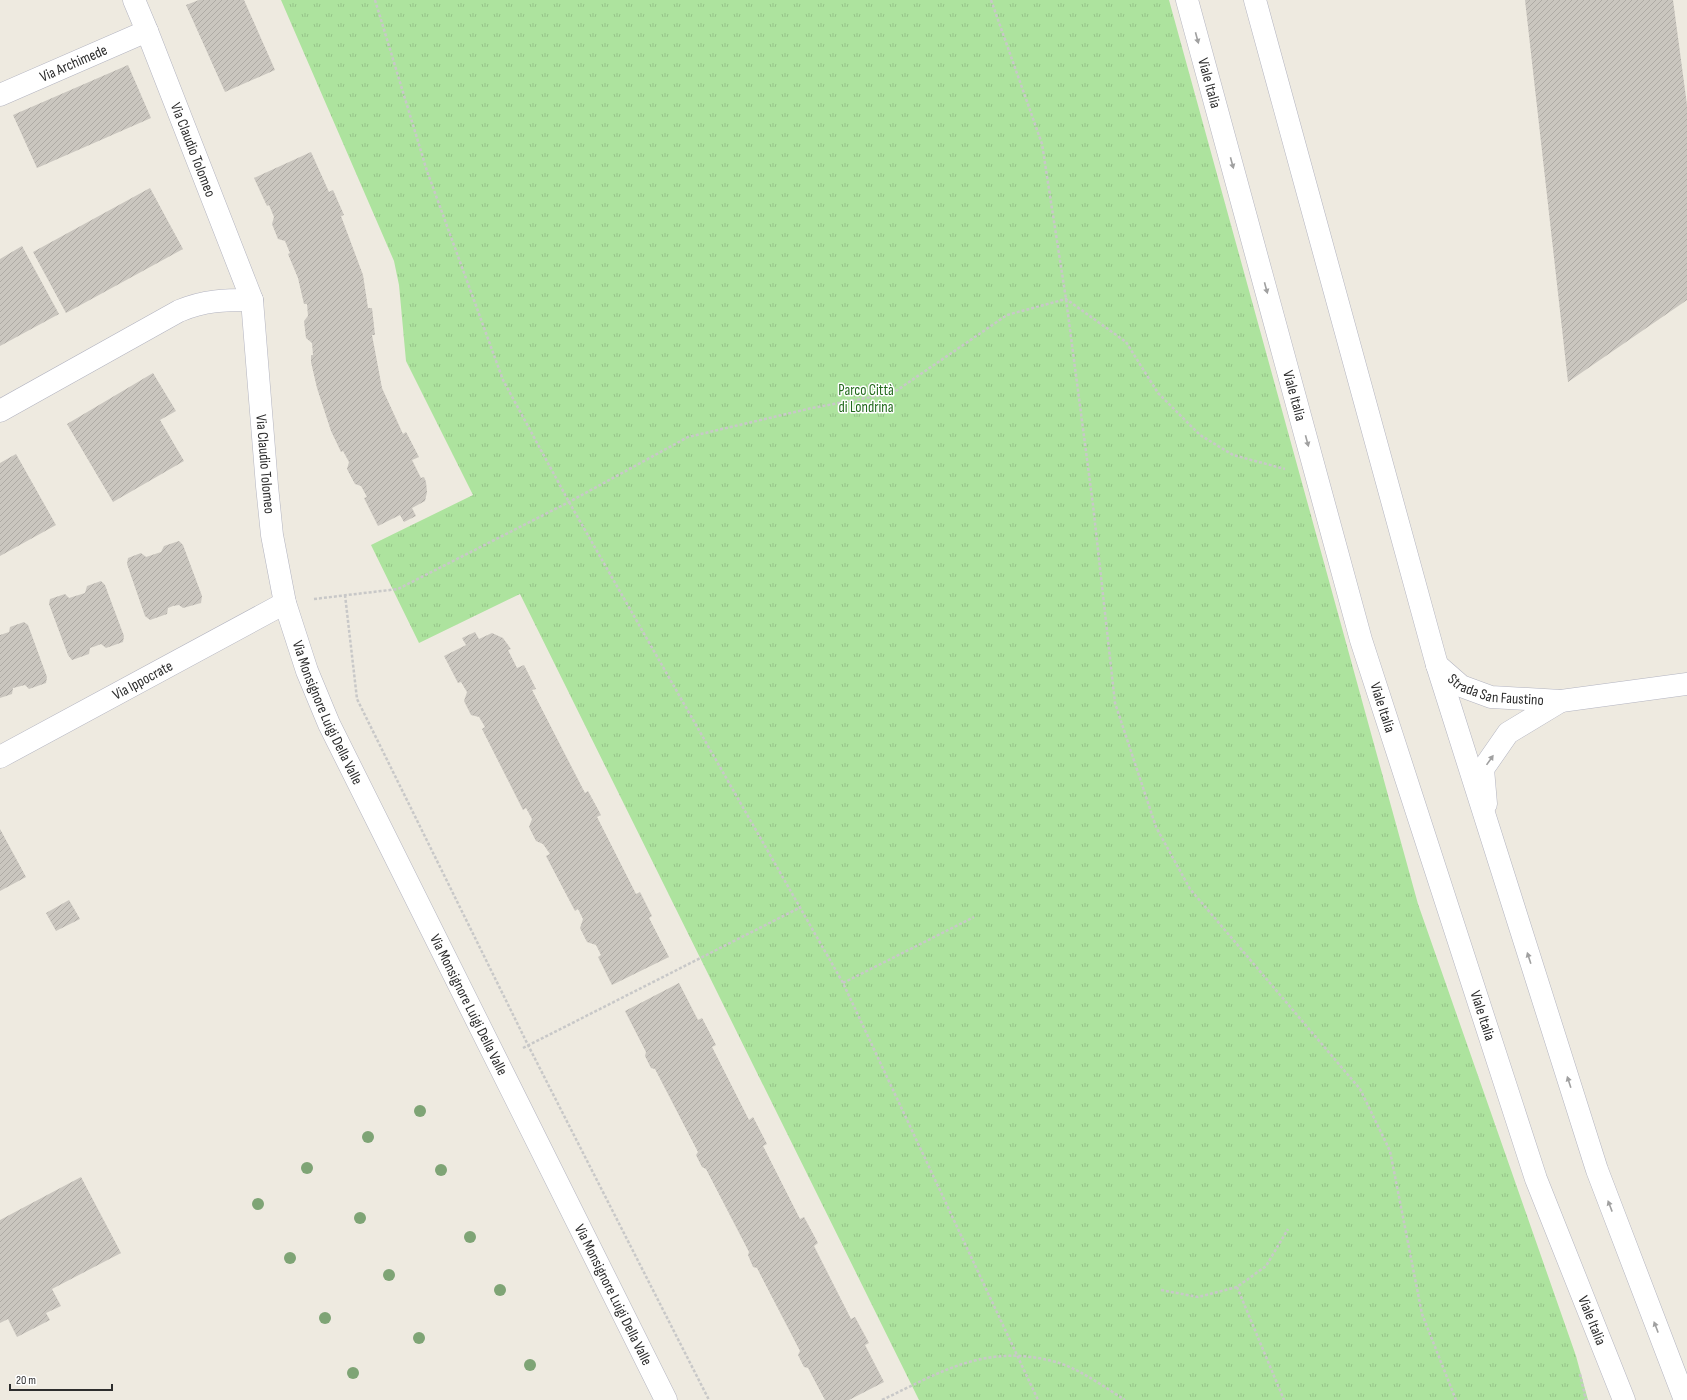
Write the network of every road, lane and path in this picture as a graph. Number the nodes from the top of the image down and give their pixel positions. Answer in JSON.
{"nodes":[{"id":1,"x":134,"y":0,"type":"edge"},
{"id":2,"x":375,"y":0,"type":"edge"},
{"id":3,"x":991,"y":0,"type":"edge"},
{"id":4,"x":1187,"y":0,"type":"edge"},
{"id":5,"x":1255,"y":0,"type":"edge"},
{"id":6,"x":147,"y":31,"type":"junction"},
{"id":7,"x":0,"y":96,"type":"edge"},
{"id":8,"x":1066,"y":299,"type":"junction"},
{"id":9,"x":252,"y":300,"type":"junction"},
{"id":10,"x":0,"y":411,"type":"edge"},
{"id":11,"x":1286,"y":469,"type":"dead end"},
{"id":12,"x":569,"y":502,"type":"junction"},
{"id":13,"x":345,"y":595,"type":"junction"},
{"id":14,"x":285,"y":603,"type":"junction"},
{"id":15,"x":1438,"y":665,"type":"junction"},
{"id":16,"x":1687,"y":684,"type":"edge"},
{"id":17,"x":1561,"y":702,"type":"junction"},
{"id":18,"x":0,"y":757,"type":"edge"},
{"id":19,"x":1487,"y":825,"type":"junction"},
{"id":20,"x":801,"y":907,"type":"junction"},
{"id":21,"x":974,"y":917,"type":"dead end"},
{"id":22,"x":844,"y":983,"type":"junction"},
{"id":23,"x":528,"y":1045,"type":"junction"},
{"id":24,"x":497,"y":1061,"type":"junction"},
{"id":25,"x":1288,"y":1229,"type":"dead end"},
{"id":26,"x":1237,"y":1287,"type":"junction"},
{"id":27,"x":1161,"y":1290,"type":"dead end"},
{"id":28,"x":1016,"y":1355,"type":"junction"},
{"id":29,"x":666,"y":1400,"type":"edge"},
{"id":30,"x":708,"y":1400,"type":"edge"},
{"id":31,"x":882,"y":1400,"type":"edge"},
{"id":32,"x":1038,"y":1400,"type":"edge"},
{"id":33,"x":1125,"y":1400,"type":"edge"},
{"id":34,"x":1284,"y":1400,"type":"edge"},
{"id":35,"x":1456,"y":1400,"type":"edge"},
{"id":36,"x":1624,"y":1400,"type":"edge"},
{"id":37,"x":1685,"y":1400,"type":"edge"}],
"edges":[{"from":1,"to":6,"type":"main road","name":"Via Claudio Tolomeo"},
{"from":2,"to":12,"type":"path"},
{"from":3,"to":8,"type":"path"},
{"from":4,"to":36,"type":"main road","name":"Viale Italia","one_way":true},
{"from":5,"to":15,"type":"main road"},
{"from":6,"to":7,"type":"main road","name":"Via Archimede"},
{"from":6,"to":9,"type":"main road","name":"Via Claudio Tolomeo"},
{"from":8,"to":11,"type":"path"},
{"from":8,"to":12,"type":"path"},
{"from":8,"to":35,"type":"path"},
{"from":9,"to":10,"type":"main road"},
{"from":9,"to":14,"type":"main road","name":"Via Claudio Tolomeo"},
{"from":12,"to":13,"type":"path"},
{"from":12,"to":20,"type":"path"},
{"from":13,"to":14,"type":"path"},
{"from":13,"to":23,"type":"path"},
{"from":14,"to":18,"type":"main road","name":"Via Ippocrate"},
{"from":14,"to":24,"type":"main road","name":"Via Monsignore Luigi Della Valle"},
{"from":15,"to":17,"type":"main road","name":"Strada San Faustino"},
{"from":15,"to":19,"type":"main road"},
{"from":16,"to":17,"type":"main road","name":"Strada San Faustino"},
{"from":19,"to":17,"type":"main road","name":"Strada San Faustino","one_way":true},
{"from":37,"to":19,"type":"main road","one_way":true},
{"from":20,"to":22,"type":"path"},
{"from":20,"to":23,"type":"path"},
{"from":21,"to":22,"type":"path"},
{"from":22,"to":28,"type":"path"},
{"from":23,"to":24,"type":"path"},
{"from":23,"to":30,"type":"path"},
{"from":24,"to":29,"type":"main road","name":"Via Monsignore Luigi Della Valle"},
{"from":25,"to":26,"type":"path"},
{"from":26,"to":27,"type":"path"},
{"from":26,"to":34,"type":"path"},
{"from":28,"to":31,"type":"path"},
{"from":28,"to":32,"type":"path"},
{"from":28,"to":33,"type":"path"}]}
